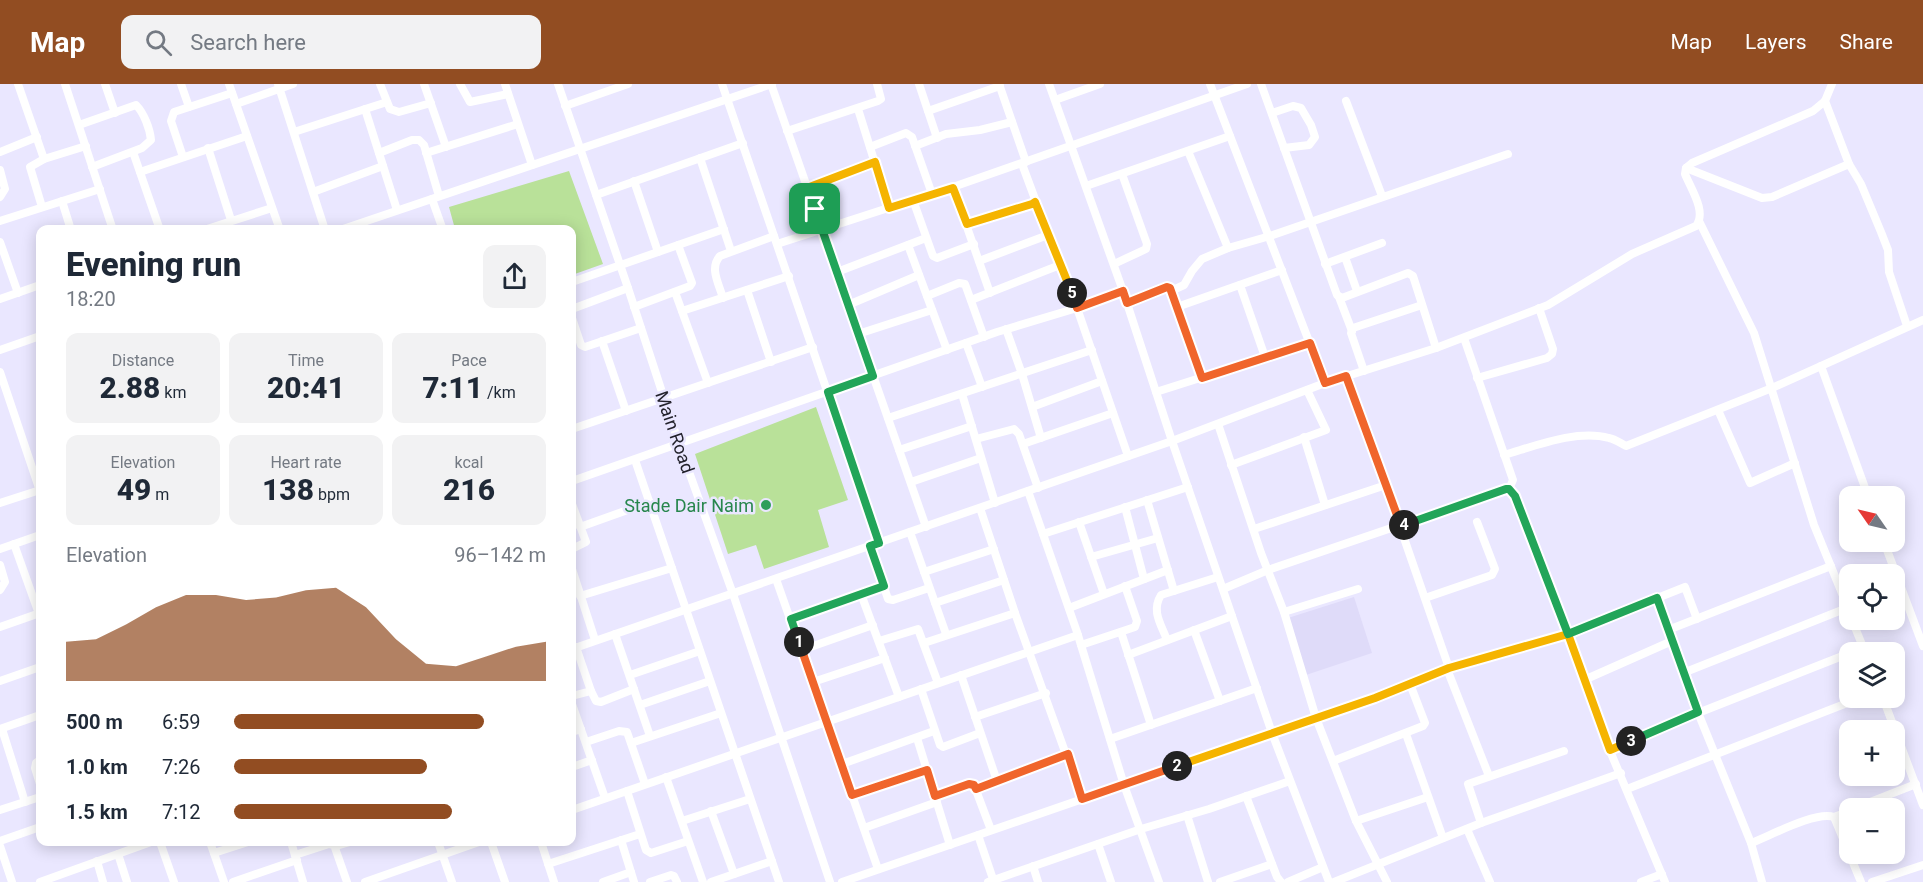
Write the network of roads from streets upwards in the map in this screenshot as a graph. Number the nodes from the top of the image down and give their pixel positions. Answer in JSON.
{"nodes":[{"id":1,"x":18,"y":84,"type":"edge"},
{"id":2,"x":65,"y":84,"type":"edge"},
{"id":3,"x":105,"y":84,"type":"edge"},
{"id":4,"x":181,"y":84,"type":"edge"},
{"id":5,"x":293,"y":84,"type":"edge"},
{"id":6,"x":380,"y":84,"type":"edge"},
{"id":7,"x":460,"y":84,"type":"edge"},
{"id":8,"x":504,"y":84,"type":"edge"},
{"id":9,"x":558,"y":84,"type":"edge"},
{"id":10,"x":628,"y":84,"type":"edge"},
{"id":11,"x":722,"y":84,"type":"edge"},
{"id":12,"x":772,"y":84,"type":"edge"},
{"id":13,"x":877,"y":84,"type":"edge"},
{"id":14,"x":919,"y":84,"type":"edge"},
{"id":15,"x":1049,"y":84,"type":"edge"},
{"id":16,"x":1100,"y":84,"type":"edge"},
{"id":17,"x":1210,"y":84,"type":"edge"},
{"id":18,"x":1247,"y":84,"type":"edge"},
{"id":19,"x":1261,"y":84,"type":"edge"},
{"id":20,"x":426,"y":85,"type":"edge"},
{"id":21,"x":999,"y":85,"type":"edge"},
{"id":22,"x":1828,"y":85,"type":"edge"},
{"id":23,"x":279,"y":86,"type":"edge"},
{"id":24,"x":230,"y":88,"type":"edge"},
{"id":25,"x":603,"y":88,"type":"edge"},
{"id":26,"x":508,"y":94,"type":"junction"},
{"id":27,"x":1215,"y":96,"type":"junction"},
{"id":28,"x":728,"y":99,"type":"junction"},
{"id":29,"x":1055,"y":100,"type":"junction"},
{"id":30,"x":1825,"y":100,"type":"junction"},
{"id":31,"x":1346,"y":101,"type":"dead end"},
{"id":32,"x":387,"y":102,"type":"junction"},
{"id":33,"x":431,"y":103,"type":"junction"},
{"id":34,"x":236,"y":104,"type":"junction"},
{"id":35,"x":565,"y":106,"type":"junction"},
{"id":36,"x":189,"y":107,"type":"junction"},
{"id":37,"x":365,"y":109,"type":"junction"},
{"id":38,"x":858,"y":109,"type":"junction"},
{"id":39,"x":928,"y":111,"type":"junction"},
{"id":40,"x":115,"y":113,"type":"junction"},
{"id":41,"x":1272,"y":113,"type":"junction"},
{"id":42,"x":1012,"y":122,"type":"junction"},
{"id":43,"x":518,"y":124,"type":"junction"},
{"id":44,"x":79,"y":125,"type":"junction"},
{"id":45,"x":787,"y":130,"type":"junction"},
{"id":46,"x":294,"y":132,"type":"junction"},
{"id":47,"x":247,"y":136,"type":"junction"},
{"id":48,"x":1230,"y":136,"type":"junction"},
{"id":49,"x":37,"y":137,"type":"junction"},
{"id":50,"x":937,"y":138,"type":"junction"},
{"id":51,"x":742,"y":143,"type":"junction"},
{"id":52,"x":1070,"y":145,"type":"junction"},
{"id":53,"x":86,"y":146,"type":"junction"},
{"id":54,"x":915,"y":146,"type":"junction"},
{"id":55,"x":446,"y":147,"type":"junction"},
{"id":56,"x":870,"y":147,"type":"junction"},
{"id":57,"x":208,"y":148,"type":"junction"},
{"id":58,"x":1284,"y":148,"type":"junction"},
{"id":59,"x":580,"y":149,"type":"junction"},
{"id":60,"x":1188,"y":151,"type":"junction"},
{"id":61,"x":0,"y":152,"type":"edge"},
{"id":62,"x":133,"y":152,"type":"junction"},
{"id":63,"x":379,"y":153,"type":"junction"},
{"id":64,"x":426,"y":153,"type":"junction"},
{"id":65,"x":1508,"y":154,"type":"dead end"},
{"id":66,"x":183,"y":157,"type":"junction"},
{"id":67,"x":700,"y":158,"type":"junction"},
{"id":68,"x":44,"y":159,"type":"junction"},
{"id":69,"x":875,"y":162,"type":"junction"},
{"id":70,"x":1024,"y":163,"type":"junction"},
{"id":71,"x":1849,"y":164,"type":"junction"},
{"id":72,"x":532,"y":165,"type":"junction"},
{"id":73,"x":92,"y":166,"type":"junction"},
{"id":74,"x":383,"y":166,"type":"junction"},
{"id":75,"x":1686,"y":168,"type":"junction"},
{"id":76,"x":0,"y":170,"type":"edge"},
{"id":77,"x":140,"y":172,"type":"junction"},
{"id":78,"x":1122,"y":174,"type":"junction"},
{"id":79,"x":634,"y":181,"type":"junction"},
{"id":80,"x":1086,"y":186,"type":"junction"},
{"id":81,"x":807,"y":188,"type":"junction"},
{"id":82,"x":953,"y":188,"type":"junction"},
{"id":83,"x":100,"y":189,"type":"junction"},
{"id":84,"x":313,"y":192,"type":"junction"},
{"id":85,"x":932,"y":194,"type":"junction"},
{"id":86,"x":596,"y":195,"type":"junction"},
{"id":87,"x":1382,"y":196,"type":"junction"},
{"id":88,"x":0,"y":198,"type":"edge"},
{"id":89,"x":436,"y":198,"type":"junction"},
{"id":90,"x":913,"y":200,"type":"junction"},
{"id":91,"x":62,"y":201,"type":"junction"},
{"id":92,"x":1035,"y":202,"type":"junction"},
{"id":93,"x":42,"y":207,"type":"junction"},
{"id":94,"x":272,"y":208,"type":"junction"},
{"id":95,"x":889,"y":208,"type":"junction"},
{"id":96,"x":397,"y":210,"type":"junction"},
{"id":97,"x":231,"y":220,"type":"junction"},
{"id":98,"x":0,"y":221,"type":"edge"},
{"id":99,"x":1700,"y":221,"type":"junction"},
{"id":100,"x":1311,"y":222,"type":"junction"},
{"id":101,"x":967,"y":224,"type":"junction"},
{"id":102,"x":69,"y":225,"type":"edge"},
{"id":103,"x":111,"y":225,"type":"edge"},
{"id":104,"x":158,"y":225,"type":"edge"},
{"id":105,"x":218,"y":225,"type":"edge"},
{"id":106,"x":278,"y":225,"type":"edge"},
{"id":107,"x":323,"y":225,"type":"edge"},
{"id":108,"x":354,"y":225,"type":"edge"},
{"id":109,"x":442,"y":225,"type":"edge"},
{"id":110,"x":724,"y":229,"type":"junction"},
{"id":111,"x":822,"y":230,"type":"junction"},
{"id":112,"x":1048,"y":235,"type":"junction"},
{"id":113,"x":1270,"y":236,"type":"junction"},
{"id":114,"x":926,"y":238,"type":"junction"},
{"id":115,"x":776,"y":240,"type":"junction"},
{"id":116,"x":0,"y":242,"type":"edge"},
{"id":117,"x":1382,"y":243,"type":"dead end"},
{"id":118,"x":974,"y":244,"type":"junction"},
{"id":119,"x":678,"y":245,"type":"junction"},
{"id":120,"x":908,"y":245,"type":"junction"},
{"id":121,"x":1228,"y":248,"type":"junction"},
{"id":122,"x":731,"y":251,"type":"junction"},
{"id":123,"x":658,"y":252,"type":"junction"},
{"id":124,"x":1345,"y":257,"type":"junction"},
{"id":125,"x":979,"y":261,"type":"junction"},
{"id":126,"x":1114,"y":264,"type":"junction"},
{"id":127,"x":1326,"y":264,"type":"junction"},
{"id":128,"x":620,"y":265,"type":"junction"},
{"id":129,"x":1060,"y":266,"type":"junction"},
{"id":130,"x":1282,"y":270,"type":"junction"},
{"id":131,"x":837,"y":272,"type":"junction"},
{"id":132,"x":789,"y":276,"type":"junction"},
{"id":133,"x":919,"y":276,"type":"junction"},
{"id":134,"x":576,"y":281,"type":"edge"},
{"id":135,"x":1240,"y":285,"type":"junction"},
{"id":136,"x":36,"y":286,"type":"edge"},
{"id":137,"x":628,"y":288,"type":"junction"},
{"id":138,"x":747,"y":290,"type":"junction"},
{"id":139,"x":1123,"y":291,"type":"junction"},
{"id":140,"x":1171,"y":291,"type":"junction"},
{"id":141,"x":1358,"y":291,"type":"junction"},
{"id":142,"x":675,"y":292,"type":"junction"},
{"id":143,"x":18,"y":293,"type":"junction"},
{"id":144,"x":990,"y":293,"type":"junction"},
{"id":145,"x":927,"y":296,"type":"junction"},
{"id":146,"x":1339,"y":297,"type":"junction"},
{"id":147,"x":723,"y":298,"type":"junction"},
{"id":148,"x":0,"y":299,"type":"edge"},
{"id":149,"x":971,"y":300,"type":"junction"},
{"id":150,"x":1127,"y":303,"type":"junction"},
{"id":151,"x":849,"y":305,"type":"junction"},
{"id":152,"x":1422,"y":305,"type":"junction"},
{"id":153,"x":634,"y":307,"type":"junction"},
{"id":154,"x":1177,"y":307,"type":"junction"},
{"id":155,"x":576,"y":308,"type":"edge"},
{"id":156,"x":1077,"y":308,"type":"junction"},
{"id":157,"x":1539,"y":308,"type":"junction"},
{"id":158,"x":682,"y":310,"type":"junction"},
{"id":159,"x":932,"y":310,"type":"junction"},
{"id":160,"x":1923,"y":320,"type":"edge"},
{"id":161,"x":1907,"y":326,"type":"junction"},
{"id":162,"x":641,"y":328,"type":"junction"},
{"id":163,"x":1006,"y":329,"type":"junction"},
{"id":164,"x":1352,"y":330,"type":"junction"},
{"id":165,"x":576,"y":332,"type":"edge"},
{"id":166,"x":858,"y":334,"type":"junction"},
{"id":167,"x":984,"y":337,"type":"junction"},
{"id":168,"x":1464,"y":338,"type":"junction"},
{"id":169,"x":36,"y":340,"type":"edge"},
{"id":170,"x":602,"y":341,"type":"junction"},
{"id":171,"x":966,"y":343,"type":"junction"},
{"id":172,"x":1310,"y":343,"type":"junction"},
{"id":173,"x":813,"y":347,"type":"junction"},
{"id":174,"x":1436,"y":348,"type":"junction"},
{"id":175,"x":0,"y":350,"type":"edge"},
{"id":176,"x":947,"y":350,"type":"junction"},
{"id":177,"x":1092,"y":350,"type":"junction"},
{"id":178,"x":1265,"y":357,"type":"junction"},
{"id":179,"x":771,"y":362,"type":"junction"},
{"id":180,"x":1821,"y":366,"type":"junction"},
{"id":181,"x":1364,"y":371,"type":"junction"},
{"id":182,"x":0,"y":372,"type":"edge"},
{"id":183,"x":1022,"y":374,"type":"junction"},
{"id":184,"x":873,"y":376,"type":"junction"},
{"id":185,"x":1346,"y":376,"type":"junction"},
{"id":186,"x":1202,"y":378,"type":"junction"},
{"id":187,"x":1478,"y":378,"type":"junction"},
{"id":188,"x":1102,"y":381,"type":"junction"},
{"id":189,"x":708,"y":383,"type":"junction"},
{"id":190,"x":1325,"y":383,"type":"junction"},
{"id":191,"x":982,"y":387,"type":"junction"},
{"id":192,"x":1772,"y":388,"type":"junction"},
{"id":193,"x":1307,"y":390,"type":"junction"},
{"id":194,"x":828,"y":392,"type":"junction"},
{"id":195,"x":1156,"y":392,"type":"junction"},
{"id":196,"x":962,"y":394,"type":"junction"},
{"id":197,"x":4,"y":399,"type":"edge"},
{"id":198,"x":664,"y":399,"type":"junction"},
{"id":199,"x":1032,"y":407,"type":"junction"},
{"id":200,"x":1718,"y":410,"type":"junction"},
{"id":201,"x":626,"y":411,"type":"junction"},
{"id":202,"x":1113,"y":413,"type":"junction"},
{"id":203,"x":888,"y":418,"type":"junction"},
{"id":204,"x":1218,"y":424,"type":"junction"},
{"id":205,"x":972,"y":426,"type":"junction"},
{"id":206,"x":576,"y":428,"type":"edge"},
{"id":207,"x":1304,"y":437,"type":"junction"},
{"id":208,"x":1041,"y":438,"type":"junction"},
{"id":209,"x":976,"y":439,"type":"junction"},
{"id":210,"x":1172,"y":441,"type":"junction"},
{"id":211,"x":679,"y":444,"type":"junction"},
{"id":212,"x":1023,"y":444,"type":"junction"},
{"id":213,"x":899,"y":450,"type":"junction"},
{"id":214,"x":1504,"y":455,"type":"junction"},
{"id":215,"x":1128,"y":456,"type":"junction"},
{"id":216,"x":981,"y":458,"type":"junction"},
{"id":217,"x":634,"y":460,"type":"junction"},
{"id":218,"x":1795,"y":464,"type":"junction"},
{"id":219,"x":1231,"y":465,"type":"junction"},
{"id":220,"x":36,"y":480,"type":"edge"},
{"id":221,"x":576,"y":481,"type":"edge"},
{"id":222,"x":911,"y":482,"type":"junction"},
{"id":223,"x":1386,"y":485,"type":"junction"},
{"id":224,"x":1864,"y":486,"type":"edge"},
{"id":225,"x":1188,"y":487,"type":"junction"},
{"id":226,"x":1038,"y":488,"type":"junction"},
{"id":227,"x":1509,"y":489,"type":"junction"},
{"id":228,"x":36,"y":491,"type":"edge"},
{"id":229,"x":1028,"y":491,"type":"junction"},
{"id":230,"x":1147,"y":500,"type":"junction"},
{"id":231,"x":650,"y":502,"type":"junction"},
{"id":232,"x":0,"y":503,"type":"edge"},
{"id":233,"x":995,"y":503,"type":"junction"},
{"id":234,"x":1325,"y":505,"type":"junction"},
{"id":235,"x":1125,"y":507,"type":"junction"},
{"id":236,"x":980,"y":508,"type":"junction"},
{"id":237,"x":576,"y":516,"type":"edge"},
{"id":238,"x":1079,"y":522,"type":"junction"},
{"id":239,"x":1477,"y":522,"type":"dead end"},
{"id":240,"x":1401,"y":526,"type":"junction"},
{"id":241,"x":580,"y":527,"type":"junction"},
{"id":242,"x":926,"y":527,"type":"junction"},
{"id":243,"x":1254,"y":529,"type":"junction"},
{"id":244,"x":910,"y":532,"type":"junction"},
{"id":245,"x":1043,"y":534,"type":"junction"},
{"id":246,"x":36,"y":536,"type":"edge"},
{"id":247,"x":1158,"y":538,"type":"junction"},
{"id":248,"x":14,"y":544,"type":"junction"},
{"id":249,"x":1135,"y":544,"type":"junction"},
{"id":250,"x":874,"y":545,"type":"junction"},
{"id":251,"x":576,"y":547,"type":"edge"},
{"id":252,"x":0,"y":549,"type":"edge"},
{"id":253,"x":994,"y":549,"type":"junction"},
{"id":254,"x":1888,"y":552,"type":"edge"},
{"id":255,"x":1091,"y":557,"type":"junction"},
{"id":256,"x":0,"y":565,"type":"edge"},
{"id":257,"x":1831,"y":566,"type":"junction"},
{"id":258,"x":672,"y":568,"type":"junction"},
{"id":259,"x":1168,"y":570,"type":"junction"},
{"id":260,"x":1268,"y":570,"type":"junction"},
{"id":261,"x":924,"y":572,"type":"junction"},
{"id":262,"x":1218,"y":577,"type":"junction"},
{"id":263,"x":777,"y":579,"type":"junction"},
{"id":264,"x":1144,"y":579,"type":"junction"},
{"id":265,"x":1005,"y":580,"type":"junction"},
{"id":266,"x":576,"y":582,"type":"edge"},
{"id":267,"x":884,"y":586,"type":"junction"},
{"id":268,"x":1125,"y":586,"type":"junction"},
{"id":269,"x":1839,"y":587,"type":"edge"},
{"id":270,"x":929,"y":588,"type":"junction"},
{"id":271,"x":1223,"y":589,"type":"junction"},
{"id":272,"x":1358,"y":589,"type":"dead end"},
{"id":273,"x":0,"y":590,"type":"edge"},
{"id":274,"x":1174,"y":591,"type":"junction"},
{"id":275,"x":733,"y":594,"type":"junction"},
{"id":276,"x":861,"y":594,"type":"junction"},
{"id":277,"x":1104,"y":594,"type":"junction"},
{"id":278,"x":580,"y":596,"type":"junction"},
{"id":279,"x":1425,"y":598,"type":"junction"},
{"id":280,"x":1657,"y":598,"type":"junction"},
{"id":281,"x":36,"y":603,"type":"edge"},
{"id":282,"x":935,"y":603,"type":"junction"},
{"id":283,"x":1069,"y":608,"type":"junction"},
{"id":284,"x":686,"y":610,"type":"junction"},
{"id":285,"x":1284,"y":612,"type":"junction"},
{"id":286,"x":1015,"y":613,"type":"junction"},
{"id":287,"x":1839,"y":614,"type":"edge"},
{"id":288,"x":36,"y":615,"type":"edge"},
{"id":289,"x":1232,"y":616,"type":"junction"},
{"id":290,"x":791,"y":619,"type":"junction"},
{"id":291,"x":1697,"y":619,"type":"junction"},
{"id":292,"x":873,"y":625,"type":"junction"},
{"id":293,"x":0,"y":627,"type":"edge"},
{"id":294,"x":1194,"y":630,"type":"junction"},
{"id":295,"x":1668,"y":630,"type":"junction"},
{"id":296,"x":1121,"y":632,"type":"junction"},
{"id":297,"x":615,"y":634,"type":"junction"},
{"id":298,"x":946,"y":634,"type":"junction"},
{"id":299,"x":1568,"y":634,"type":"junction"},
{"id":300,"x":1078,"y":635,"type":"junction"},
{"id":301,"x":595,"y":640,"type":"junction"},
{"id":302,"x":1167,"y":640,"type":"junction"},
{"id":303,"x":879,"y":641,"type":"junction"},
{"id":304,"x":1672,"y":642,"type":"junction"},
{"id":305,"x":924,"y":643,"type":"junction"},
{"id":306,"x":1081,"y":645,"type":"junction"},
{"id":307,"x":1923,"y":646,"type":"edge"},
{"id":308,"x":576,"y":647,"type":"edge"},
{"id":309,"x":802,"y":650,"type":"junction"},
{"id":310,"x":700,"y":651,"type":"junction"},
{"id":311,"x":1030,"y":652,"type":"junction"},
{"id":312,"x":576,"y":653,"type":"edge"},
{"id":313,"x":1128,"y":655,"type":"junction"},
{"id":314,"x":1839,"y":657,"type":"edge"},
{"id":315,"x":885,"y":658,"type":"junction"},
{"id":316,"x":36,"y":668,"type":"edge"},
{"id":317,"x":1448,"y":669,"type":"junction"},
{"id":318,"x":1683,"y":673,"type":"junction"},
{"id":319,"x":630,"y":675,"type":"junction"},
{"id":320,"x":961,"y":675,"type":"junction"},
{"id":321,"x":0,"y":681,"type":"edge"},
{"id":322,"x":710,"y":681,"type":"junction"},
{"id":323,"x":1584,"y":681,"type":"junction"},
{"id":324,"x":813,"y":682,"type":"junction"},
{"id":325,"x":938,"y":683,"type":"junction"},
{"id":326,"x":1410,"y":684,"type":"junction"},
{"id":327,"x":1257,"y":688,"type":"junction"},
{"id":328,"x":634,"y":689,"type":"junction"},
{"id":329,"x":921,"y":689,"type":"junction"},
{"id":330,"x":591,"y":691,"type":"junction"},
{"id":331,"x":1046,"y":693,"type":"junction"},
{"id":332,"x":576,"y":695,"type":"edge"},
{"id":333,"x":899,"y":697,"type":"junction"},
{"id":334,"x":1220,"y":701,"type":"junction"},
{"id":335,"x":640,"y":705,"type":"junction"},
{"id":336,"x":1839,"y":706,"type":"edge"},
{"id":337,"x":1887,"y":708,"type":"edge"},
{"id":338,"x":1698,"y":712,"type":"junction"},
{"id":339,"x":721,"y":713,"type":"junction"},
{"id":340,"x":576,"y":715,"type":"edge"},
{"id":341,"x":36,"y":716,"type":"edge"},
{"id":342,"x":975,"y":717,"type":"junction"},
{"id":343,"x":1316,"y":718,"type":"junction"},
{"id":344,"x":827,"y":722,"type":"junction"},
{"id":345,"x":1150,"y":725,"type":"junction"},
{"id":346,"x":1,"y":729,"type":"edge"},
{"id":347,"x":581,"y":729,"type":"junction"},
{"id":348,"x":576,"y":731,"type":"edge"},
{"id":349,"x":934,"y":731,"type":"junction"},
{"id":350,"x":980,"y":733,"type":"junction"},
{"id":351,"x":1272,"y":733,"type":"junction"},
{"id":352,"x":1406,"y":734,"type":"junction"},
{"id":353,"x":650,"y":736,"type":"junction"},
{"id":354,"x":782,"y":737,"type":"junction"},
{"id":355,"x":917,"y":738,"type":"junction"},
{"id":356,"x":1110,"y":739,"type":"junction"},
{"id":357,"x":586,"y":742,"type":"junction"},
{"id":358,"x":631,"y":743,"type":"junction"},
{"id":359,"x":1610,"y":750,"type":"junction"},
{"id":360,"x":1564,"y":751,"type":"dead end"},
{"id":361,"x":735,"y":753,"type":"junction"},
{"id":362,"x":1714,"y":753,"type":"junction"},
{"id":363,"x":1068,"y":754,"type":"junction"},
{"id":364,"x":592,"y":760,"type":"junction"},
{"id":365,"x":1333,"y":761,"type":"junction"},
{"id":366,"x":842,"y":764,"type":"junction"},
{"id":367,"x":576,"y":766,"type":"edge"},
{"id":368,"x":927,"y":770,"type":"junction"},
{"id":369,"x":1621,"y":773,"type":"junction"},
{"id":370,"x":1490,"y":776,"type":"junction"},
{"id":371,"x":666,"y":777,"type":"junction"},
{"id":372,"x":997,"y":781,"type":"junction"},
{"id":373,"x":1290,"y":781,"type":"junction"},
{"id":374,"x":645,"y":784,"type":"junction"},
{"id":375,"x":1124,"y":784,"type":"junction"},
{"id":376,"x":1916,"y":784,"type":"junction"},
{"id":377,"x":976,"y":789,"type":"junction"},
{"id":378,"x":1627,"y":789,"type":"junction"},
{"id":379,"x":627,"y":791,"type":"junction"},
{"id":380,"x":852,"y":795,"type":"junction"},
{"id":381,"x":1246,"y":796,"type":"junction"},
{"id":382,"x":1428,"y":797,"type":"junction"},
{"id":383,"x":36,"y":798,"type":"edge"},
{"id":384,"x":605,"y":798,"type":"junction"},
{"id":385,"x":1880,"y":798,"type":"edge"},
{"id":386,"x":750,"y":799,"type":"junction"},
{"id":387,"x":936,"y":799,"type":"junction"},
{"id":388,"x":1082,"y":799,"type":"junction"},
{"id":389,"x":25,"y":802,"type":"junction"},
{"id":390,"x":1923,"y":805,"type":"edge"},
{"id":391,"x":576,"y":809,"type":"edge"},
{"id":392,"x":0,"y":810,"type":"edge"},
{"id":393,"x":711,"y":811,"type":"junction"},
{"id":394,"x":1187,"y":815,"type":"junction"},
{"id":395,"x":1839,"y":815,"type":"edge"},
{"id":396,"x":1834,"y":817,"type":"junction"},
{"id":397,"x":682,"y":820,"type":"junction"},
{"id":398,"x":1356,"y":821,"type":"junction"},
{"id":399,"x":1481,"y":823,"type":"junction"},
{"id":400,"x":36,"y":828,"type":"edge"},
{"id":401,"x":864,"y":828,"type":"junction"},
{"id":402,"x":1141,"y":829,"type":"junction"},
{"id":403,"x":1467,"y":829,"type":"junction"},
{"id":404,"x":991,"y":830,"type":"junction"},
{"id":405,"x":640,"y":834,"type":"junction"},
{"id":406,"x":978,"y":835,"type":"junction"},
{"id":407,"x":1443,"y":838,"type":"junction"},
{"id":408,"x":621,"y":840,"type":"junction"},
{"id":409,"x":688,"y":841,"type":"junction"},
{"id":410,"x":0,"y":842,"type":"edge"},
{"id":411,"x":1751,"y":843,"type":"junction"},
{"id":412,"x":950,"y":844,"type":"junction"},
{"id":413,"x":1098,"y":844,"type":"junction"},
{"id":414,"x":0,"y":846,"type":"edge"},
{"id":415,"x":140,"y":846,"type":"edge"},
{"id":416,"x":161,"y":846,"type":"edge"},
{"id":417,"x":211,"y":846,"type":"edge"},
{"id":418,"x":236,"y":846,"type":"edge"},
{"id":419,"x":292,"y":846,"type":"edge"},
{"id":420,"x":324,"y":846,"type":"edge"},
{"id":421,"x":336,"y":846,"type":"edge"},
{"id":422,"x":440,"y":846,"type":"edge"},
{"id":423,"x":467,"y":846,"type":"edge"},
{"id":424,"x":492,"y":846,"type":"edge"},
{"id":425,"x":542,"y":846,"type":"edge"},
{"id":426,"x":214,"y":853,"type":"junction"},
{"id":427,"x":118,"y":854,"type":"junction"},
{"id":428,"x":443,"y":854,"type":"junction"},
{"id":429,"x":296,"y":858,"type":"junction"},
{"id":430,"x":97,"y":861,"type":"junction"},
{"id":431,"x":771,"y":861,"type":"junction"},
{"id":432,"x":548,"y":864,"type":"junction"},
{"id":433,"x":1272,"y":864,"type":"junction"},
{"id":434,"x":1379,"y":864,"type":"junction"},
{"id":435,"x":1923,"y":865,"type":"edge"},
{"id":436,"x":1033,"y":867,"type":"junction"},
{"id":437,"x":1323,"y":867,"type":"junction"},
{"id":438,"x":878,"y":869,"type":"junction"},
{"id":439,"x":631,"y":872,"type":"junction"},
{"id":440,"x":734,"y":874,"type":"junction"},
{"id":441,"x":1663,"y":878,"type":"edge"},
{"id":442,"x":55,"y":879,"type":"edge"},
{"id":443,"x":370,"y":881,"type":"edge"},
{"id":444,"x":992,"y":881,"type":"edge"},
{"id":445,"x":1225,"y":881,"type":"edge"},
{"id":446,"x":12,"y":882,"type":"edge"},
{"id":447,"x":40,"y":882,"type":"edge"},
{"id":448,"x":103,"y":882,"type":"edge"},
{"id":449,"x":127,"y":882,"type":"edge"},
{"id":450,"x":174,"y":882,"type":"edge"},
{"id":451,"x":224,"y":882,"type":"edge"},
{"id":452,"x":233,"y":882,"type":"edge"},
{"id":453,"x":303,"y":882,"type":"edge"},
{"id":454,"x":347,"y":882,"type":"edge"},
{"id":455,"x":452,"y":882,"type":"edge"},
{"id":456,"x":505,"y":882,"type":"edge"},
{"id":457,"x":555,"y":882,"type":"edge"},
{"id":458,"x":603,"y":882,"type":"edge"},
{"id":459,"x":634,"y":882,"type":"edge"},
{"id":460,"x":650,"y":882,"type":"edge"},
{"id":461,"x":677,"y":882,"type":"edge"},
{"id":462,"x":703,"y":882,"type":"edge"},
{"id":463,"x":711,"y":882,"type":"edge"},
{"id":464,"x":779,"y":882,"type":"edge"},
{"id":465,"x":830,"y":882,"type":"edge"},
{"id":466,"x":842,"y":882,"type":"edge"},
{"id":467,"x":1038,"y":882,"type":"edge"},
{"id":468,"x":1111,"y":882,"type":"edge"},
{"id":469,"x":1160,"y":882,"type":"edge"},
{"id":470,"x":1208,"y":882,"type":"edge"},
{"id":471,"x":1281,"y":882,"type":"edge"},
{"id":472,"x":1288,"y":882,"type":"edge"},
{"id":473,"x":1329,"y":882,"type":"edge"},
{"id":474,"x":1335,"y":882,"type":"edge"},
{"id":475,"x":1387,"y":882,"type":"edge"},
{"id":476,"x":1490,"y":882,"type":"edge"},
{"id":477,"x":1641,"y":882,"type":"edge"},
{"id":478,"x":1762,"y":882,"type":"edge"},
{"id":479,"x":1862,"y":882,"type":"edge"},
{"id":480,"x":1872,"y":882,"type":"edge"}],
"edges":[{"from":1,"to":49,"type":"street"},
{"from":2,"to":44,"type":"street"},
{"from":3,"to":40,"type":"street"},
{"from":4,"to":36,"type":"street"},
{"from":5,"to":23,"type":"street"},
{"from":6,"to":32,"type":"street"},
{"from":7,"to":26,"type":"street"},
{"from":8,"to":26,"type":"street"},
{"from":9,"to":35,"type":"street","name":"Main Road"},
{"from":10,"to":25,"type":"street"},
{"from":11,"to":28,"type":"street"},
{"from":12,"to":28,"type":"street"},
{"from":12,"to":45,"type":"street"},
{"from":13,"to":38,"type":"street"},
{"from":14,"to":39,"type":"street"},
{"from":15,"to":29,"type":"street"},
{"from":16,"to":29,"type":"street"},
{"from":17,"to":27,"type":"street"},
{"from":18,"to":27,"type":"street"},
{"from":19,"to":41,"type":"street"},
{"from":20,"to":33,"type":"street"},
{"from":21,"to":39,"type":"street"},
{"from":21,"to":42,"type":"street"},
{"from":22,"to":30,"type":"street"},
{"from":23,"to":34,"type":"street"},
{"from":23,"to":46,"type":"street"},
{"from":24,"to":34,"type":"street"},
{"from":24,"to":36,"type":"street"},
{"from":25,"to":35,"type":"street"},
{"from":26,"to":43,"type":"street"},
{"from":27,"to":48,"type":"street"},
{"from":27,"to":52,"type":"street"},
{"from":28,"to":51,"type":"street"},
{"from":28,"to":59,"type":"street"},
{"from":29,"to":52,"type":"street"},
{"from":30,"to":71,"type":"street"},
{"from":30,"to":75,"type":"street"},
{"from":31,"to":87,"type":"street"},
{"from":32,"to":33,"type":"street"},
{"from":32,"to":37,"type":"street"},
{"from":33,"to":55,"type":"street"},
{"from":34,"to":47,"type":"street"},
{"from":35,"to":59,"type":"street","name":"Main Road"},
{"from":36,"to":66,"type":"street"},
{"from":37,"to":46,"type":"street"},
{"from":37,"to":63,"type":"street"},
{"from":38,"to":45,"type":"street"},
{"from":38,"to":56,"type":"street"},
{"from":39,"to":50,"type":"street"},
{"from":40,"to":44,"type":"street"},
{"from":40,"to":62,"type":"street"},
{"from":41,"to":58,"type":"street"},
{"from":41,"to":58,"type":"street"},
{"from":42,"to":50,"type":"street"},
{"from":42,"to":70,"type":"street"},
{"from":43,"to":55,"type":"street"},
{"from":43,"to":72,"type":"street"},
{"from":44,"to":53,"type":"street"},
{"from":45,"to":81,"type":"street"},
{"from":46,"to":84,"type":"street"},
{"from":47,"to":57,"type":"street"},
{"from":47,"to":94,"type":"street"},
{"from":48,"to":60,"type":"street"},
{"from":48,"to":113,"type":"street"},
{"from":49,"to":61,"type":"street"},
{"from":49,"to":68,"type":"street"},
{"from":50,"to":54,"type":"street"},
{"from":51,"to":67,"type":"street"},
{"from":51,"to":115,"type":"street"},
{"from":52,"to":70,"type":"street"},
{"from":52,"to":80,"type":"street"},
{"from":53,"to":68,"type":"street"},
{"from":53,"to":73,"type":"street"},
{"from":54,"to":56,"type":"street"},
{"from":54,"to":85,"type":"street"},
{"from":55,"to":64,"type":"street"},
{"from":56,"to":69,"type":"street"},
{"from":57,"to":66,"type":"street"},
{"from":57,"to":97,"type":"street"},
{"from":58,"to":100,"type":"street"},
{"from":59,"to":72,"type":"street"},
{"from":59,"to":86,"type":"street","name":"Main Road"},
{"from":60,"to":78,"type":"street"},
{"from":60,"to":121,"type":"street"},
{"from":62,"to":73,"type":"street"},
{"from":62,"to":77,"type":"street"},
{"from":63,"to":64,"type":"street"},
{"from":63,"to":74,"type":"street"},
{"from":64,"to":89,"type":"street"},
{"from":65,"to":87,"type":"street"},
{"from":66,"to":77,"type":"street"},
{"from":67,"to":79,"type":"street"},
{"from":67,"to":110,"type":"street"},
{"from":68,"to":93,"type":"street"},
{"from":69,"to":81,"type":"street"},
{"from":69,"to":95,"type":"street"},
{"from":70,"to":82,"type":"street"},
{"from":70,"to":92,"type":"street"},
{"from":71,"to":75,"type":"street"},
{"from":71,"to":161,"type":"street"},
{"from":72,"to":89,"type":"street"},
{"from":73,"to":83,"type":"street"},
{"from":74,"to":84,"type":"street"},
{"from":74,"to":96,"type":"street"},
{"from":75,"to":99,"type":"street"},
{"from":76,"to":88,"type":"street"},
{"from":77,"to":104,"type":"street"},
{"from":78,"to":80,"type":"street"},
{"from":78,"to":126,"type":"street"},
{"from":79,"to":86,"type":"street"},
{"from":79,"to":123,"type":"street"},
{"from":80,"to":126,"type":"street"},
{"from":81,"to":111,"type":"street"},
{"from":82,"to":85,"type":"street"},
{"from":82,"to":101,"type":"street"},
{"from":83,"to":91,"type":"street"},
{"from":83,"to":103,"type":"street"},
{"from":84,"to":107,"type":"street"},
{"from":85,"to":90,"type":"street"},
{"from":86,"to":128,"type":"street","name":"Main Road"},
{"from":87,"to":100,"type":"street"},
{"from":89,"to":96,"type":"street"},
{"from":89,"to":109,"type":"street"},
{"from":90,"to":95,"type":"street"},
{"from":90,"to":114,"type":"street"},
{"from":91,"to":93,"type":"street"},
{"from":91,"to":102,"type":"street"},
{"from":92,"to":101,"type":"street"},
{"from":92,"to":112,"type":"street"},
{"from":93,"to":98,"type":"street"},
{"from":94,"to":97,"type":"street"},
{"from":94,"to":106,"type":"street"},
{"from":95,"to":111,"type":"street"},
{"from":96,"to":108,"type":"street"},
{"from":97,"to":105,"type":"street"},
{"from":99,"to":157,"type":"street"},
{"from":99,"to":192,"type":"street"},
{"from":100,"to":113,"type":"street"},
{"from":100,"to":127,"type":"street"},
{"from":101,"to":118,"type":"street"},
{"from":110,"to":119,"type":"street"},
{"from":110,"to":122,"type":"street"},
{"from":111,"to":115,"type":"street"},
{"from":111,"to":131,"type":"street"},
{"from":112,"to":125,"type":"street"},
{"from":112,"to":129,"type":"street"},
{"from":113,"to":121,"type":"street"},
{"from":113,"to":130,"type":"street"},
{"from":114,"to":118,"type":"street"},
{"from":114,"to":120,"type":"street"},
{"from":115,"to":122,"type":"street"},
{"from":115,"to":132,"type":"street"},
{"from":116,"to":143,"type":"street"},
{"from":117,"to":124,"type":"street"},
{"from":118,"to":125,"type":"street"},
{"from":119,"to":123,"type":"street"},
{"from":119,"to":142,"type":"street"},
{"from":120,"to":131,"type":"street"},
{"from":120,"to":133,"type":"street"},
{"from":121,"to":140,"type":"street"},
{"from":122,"to":147,"type":"street"},
{"from":123,"to":128,"type":"street"},
{"from":124,"to":127,"type":"street"},
{"from":124,"to":141,"type":"street"},
{"from":125,"to":144,"type":"street"},
{"from":126,"to":139,"type":"street"},
{"from":127,"to":146,"type":"street"},
{"from":128,"to":134,"type":"street"},
{"from":128,"to":137,"type":"street","name":"Main Road"},
{"from":129,"to":144,"type":"street"},
{"from":129,"to":156,"type":"street"},
{"from":130,"to":135,"type":"street"},
{"from":130,"to":172,"type":"street"},
{"from":131,"to":151,"type":"street"},
{"from":132,"to":138,"type":"street"},
{"from":132,"to":173,"type":"street"},
{"from":133,"to":145,"type":"street"},
{"from":133,"to":151,"type":"street"},
{"from":135,"to":154,"type":"street"},
{"from":135,"to":178,"type":"street"},
{"from":136,"to":143,"type":"street"},
{"from":137,"to":153,"type":"street","name":"Main Road"},
{"from":137,"to":155,"type":"street"},
{"from":138,"to":147,"type":"street"},
{"from":138,"to":179,"type":"street"},
{"from":139,"to":150,"type":"street"},
{"from":139,"to":156,"type":"street"},
{"from":140,"to":150,"type":"street"},
{"from":140,"to":154,"type":"street"},
{"from":141,"to":146,"type":"street"},
{"from":141,"to":152,"type":"street"},
{"from":142,"to":153,"type":"street"},
{"from":142,"to":158,"type":"street"},
{"from":143,"to":148,"type":"street"},
{"from":144,"to":149,"type":"street"},
{"from":145,"to":149,"type":"street"},
{"from":145,"to":159,"type":"street"},
{"from":146,"to":164,"type":"street"},
{"from":147,"to":158,"type":"street"},
{"from":149,"to":167,"type":"street"},
{"from":150,"to":195,"type":"street"},
{"from":151,"to":166,"type":"street"},
{"from":152,"to":164,"type":"street"},
{"from":152,"to":174,"type":"street"},
{"from":153,"to":162,"type":"street","name":"Main Road"},
{"from":154,"to":186,"type":"street"},
{"from":156,"to":163,"type":"street"},
{"from":156,"to":177,"type":"street"},
{"from":157,"to":168,"type":"street"},
{"from":157,"to":187,"type":"street"},
{"from":158,"to":189,"type":"street"},
{"from":159,"to":166,"type":"street"},
{"from":159,"to":176,"type":"street"},
{"from":160,"to":161,"type":"street"},
{"from":161,"to":180,"type":"street"},
{"from":162,"to":170,"type":"street"},
{"from":162,"to":198,"type":"street","name":"Main Road"},
{"from":163,"to":167,"type":"street"},
{"from":163,"to":183,"type":"street"},
{"from":164,"to":181,"type":"street"},
{"from":165,"to":170,"type":"street"},
{"from":166,"to":184,"type":"street"},
{"from":167,"to":171,"type":"street"},
{"from":168,"to":174,"type":"street"},
{"from":168,"to":187,"type":"street"},
{"from":169,"to":175,"type":"street"},
{"from":170,"to":201,"type":"street"},
{"from":171,"to":176,"type":"street"},
{"from":171,"to":191,"type":"street"},
{"from":172,"to":178,"type":"street"},
{"from":172,"to":190,"type":"street"},
{"from":173,"to":179,"type":"street"},
{"from":173,"to":194,"type":"street"},
{"from":174,"to":181,"type":"street"},
{"from":176,"to":184,"type":"street"},
{"from":177,"to":183,"type":"street"},
{"from":177,"to":188,"type":"street"},
{"from":178,"to":186,"type":"street"},
{"from":179,"to":189,"type":"street"},
{"from":180,"to":192,"type":"street"},
{"from":180,"to":224,"type":"street"},
{"from":181,"to":185,"type":"street"},
{"from":182,"to":197,"type":"street"},
{"from":183,"to":191,"type":"street"},
{"from":183,"to":199,"type":"street"},
{"from":184,"to":194,"type":"street"},
{"from":184,"to":203,"type":"street"},
{"from":185,"to":190,"type":"street"},
{"from":185,"to":223,"type":"street"},
{"from":186,"to":195,"type":"street"},
{"from":187,"to":214,"type":"street"},
{"from":188,"to":199,"type":"street"},
{"from":188,"to":202,"type":"street"},
{"from":189,"to":198,"type":"street"},
{"from":190,"to":193,"type":"street"},
{"from":191,"to":196,"type":"street"},
{"from":192,"to":200,"type":"street"},
{"from":192,"to":218,"type":"street"},
{"from":193,"to":204,"type":"street"},
{"from":193,"to":207,"type":"street"},
{"from":194,"to":211,"type":"street"},
{"from":194,"to":250,"type":"street"},
{"from":195,"to":210,"type":"street"},
{"from":196,"to":203,"type":"street"},
{"from":196,"to":205,"type":"street"},
{"from":197,"to":220,"type":"street"},
{"from":198,"to":201,"type":"street"},
{"from":198,"to":211,"type":"street","name":"Main Road"},
{"from":199,"to":208,"type":"street"},
{"from":200,"to":214,"type":"street"},
{"from":200,"to":218,"type":"street"},
{"from":201,"to":206,"type":"street"},
{"from":202,"to":208,"type":"street"},
{"from":202,"to":215,"type":"street"},
{"from":203,"to":213,"type":"street"},
{"from":204,"to":210,"type":"street"},
{"from":204,"to":219,"type":"street"},
{"from":205,"to":209,"type":"street"},
{"from":205,"to":213,"type":"street"},
{"from":207,"to":219,"type":"street"},
{"from":207,"to":234,"type":"street"},
{"from":208,"to":212,"type":"street"},
{"from":209,"to":212,"type":"street"},
{"from":209,"to":216,"type":"street"},
{"from":210,"to":215,"type":"street"},
{"from":210,"to":225,"type":"street"},
{"from":211,"to":217,"type":"street"},
{"from":211,"to":275,"type":"street","name":"Main Road"},
{"from":212,"to":226,"type":"street"},
{"from":213,"to":222,"type":"street"},
{"from":214,"to":227,"type":"street"},
{"from":215,"to":226,"type":"street"},
{"from":216,"to":222,"type":"street"},
{"from":216,"to":233,"type":"street"},
{"from":217,"to":221,"type":"street"},
{"from":217,"to":231,"type":"street"},
{"from":218,"to":257,"type":"street"},
{"from":219,"to":243,"type":"street"},
{"from":222,"to":242,"type":"street"},
{"from":223,"to":234,"type":"street"},
{"from":223,"to":240,"type":"street"},
{"from":225,"to":230,"type":"street"},
{"from":225,"to":262,"type":"street"},
{"from":226,"to":229,"type":"street"},
{"from":227,"to":240,"type":"street"},
{"from":227,"to":299,"type":"street"},
{"from":228,"to":232,"type":"street"},
{"from":229,"to":233,"type":"street"},
{"from":229,"to":245,"type":"street"},
{"from":230,"to":235,"type":"street"},
{"from":230,"to":247,"type":"street"},
{"from":231,"to":241,"type":"street"},
{"from":231,"to":258,"type":"street"},
{"from":233,"to":236,"type":"street"},
{"from":234,"to":243,"type":"street"},
{"from":235,"to":238,"type":"street"},
{"from":235,"to":249,"type":"street"},
{"from":236,"to":242,"type":"street"},
{"from":236,"to":253,"type":"street"},
{"from":237,"to":241,"type":"street"},
{"from":238,"to":245,"type":"street"},
{"from":238,"to":255,"type":"street"},
{"from":239,"to":279,"type":"street"},
{"from":240,"to":260,"type":"street"},
{"from":240,"to":279,"type":"street"},
{"from":241,"to":251,"type":"street"},
{"from":242,"to":244,"type":"street"},
{"from":243,"to":260,"type":"street"},
{"from":244,"to":250,"type":"street"},
{"from":244,"to":261,"type":"street"},
{"from":245,"to":283,"type":"street"},
{"from":246,"to":248,"type":"street"},
{"from":247,"to":249,"type":"street"},
{"from":247,"to":259,"type":"street"},
{"from":248,"to":252,"type":"street"},
{"from":248,"to":281,"type":"street"},
{"from":249,"to":255,"type":"street"},
{"from":249,"to":264,"type":"street"},
{"from":250,"to":263,"type":"street"},
{"from":250,"to":267,"type":"street"},
{"from":253,"to":261,"type":"street"},
{"from":253,"to":265,"type":"street"},
{"from":254,"to":307,"type":"street"},
{"from":255,"to":277,"type":"street"},
{"from":256,"to":273,"type":"street"},
{"from":257,"to":269,"type":"street"},
{"from":257,"to":291,"type":"street"},
{"from":258,"to":278,"type":"street"},
{"from":258,"to":284,"type":"street"},
{"from":259,"to":264,"type":"street"},
{"from":259,"to":274,"type":"street"},
{"from":260,"to":271,"type":"street"},
{"from":260,"to":285,"type":"street"},
{"from":261,"to":270,"type":"street"},
{"from":262,"to":271,"type":"street"},
{"from":262,"to":274,"type":"street"},
{"from":263,"to":275,"type":"street"},
{"from":263,"to":290,"type":"street"},
{"from":264,"to":268,"type":"street"},
{"from":265,"to":282,"type":"street"},
{"from":265,"to":286,"type":"street"},
{"from":266,"to":278,"type":"street"},
{"from":267,"to":270,"type":"street"},
{"from":267,"to":276,"type":"street"},
{"from":268,"to":277,"type":"street"},
{"from":268,"to":296,"type":"street"},
{"from":270,"to":282,"type":"street"},
{"from":271,"to":289,"type":"street"},
{"from":272,"to":285,"type":"street"},
{"from":274,"to":302,"type":"street"},
{"from":275,"to":284,"type":"street"},
{"from":275,"to":354,"type":"street","name":"Main Road"},
{"from":276,"to":290,"type":"street"},
{"from":276,"to":292,"type":"street"},
{"from":277,"to":283,"type":"street"},
{"from":278,"to":301,"type":"street"},
{"from":279,"to":317,"type":"street"},
{"from":280,"to":291,"type":"street"},
{"from":280,"to":295,"type":"street"},
{"from":280,"to":299,"type":"street"},
{"from":282,"to":298,"type":"street"},
{"from":283,"to":300,"type":"street"},
{"from":284,"to":297,"type":"street"},
{"from":284,"to":310,"type":"street"},
{"from":285,"to":343,"type":"street"},
{"from":286,"to":298,"type":"street"},
{"from":286,"to":311,"type":"street"},
{"from":287,"to":318,"type":"street"},
{"from":288,"to":293,"type":"street"},
{"from":289,"to":294,"type":"street"},
{"from":289,"to":327,"type":"street"},
{"from":290,"to":309,"type":"street"},
{"from":291,"to":295,"type":"street"},
{"from":292,"to":303,"type":"street"},
{"from":292,"to":309,"type":"street"},
{"from":294,"to":302,"type":"street"},
{"from":294,"to":334,"type":"street"},
{"from":295,"to":304,"type":"street"},
{"from":296,"to":306,"type":"street"},
{"from":296,"to":313,"type":"street"},
{"from":297,"to":301,"type":"street"},
{"from":297,"to":319,"type":"street"},
{"from":298,"to":305,"type":"street"},
{"from":299,"to":317,"type":"street"},
{"from":299,"to":323,"type":"street"},
{"from":300,"to":306,"type":"street"},
{"from":300,"to":311,"type":"street"},
{"from":301,"to":308,"type":"street"},
{"from":302,"to":313,"type":"street"},
{"from":303,"to":305,"type":"street"},
{"from":303,"to":315,"type":"street"},
{"from":304,"to":318,"type":"street"},
{"from":304,"to":323,"type":"street"},
{"from":305,"to":325,"type":"street"},
{"from":306,"to":356,"type":"street"},
{"from":309,"to":324,"type":"street"},
{"from":310,"to":319,"type":"street"},
{"from":310,"to":322,"type":"street"},
{"from":311,"to":320,"type":"street"},
{"from":311,"to":331,"type":"street"},
{"from":312,"to":330,"type":"street"},
{"from":313,"to":345,"type":"street"},
{"from":314,"to":338,"type":"street"},
{"from":315,"to":324,"type":"street"},
{"from":315,"to":333,"type":"street"},
{"from":316,"to":321,"type":"street"},
{"from":317,"to":326,"type":"street"},
{"from":317,"to":370,"type":"street"},
{"from":318,"to":338,"type":"street"},
{"from":319,"to":328,"type":"street"},
{"from":320,"to":325,"type":"street"},
{"from":320,"to":342,"type":"street"},
{"from":322,"to":335,"type":"street"},
{"from":322,"to":339,"type":"street"},
{"from":323,"to":359,"type":"street"},
{"from":324,"to":344,"type":"street"},
{"from":325,"to":329,"type":"street"},
{"from":326,"to":343,"type":"street"},
{"from":326,"to":352,"type":"street"},
{"from":327,"to":334,"type":"street"},
{"from":327,"to":351,"type":"street"},
{"from":328,"to":330,"type":"street"},
{"from":328,"to":335,"type":"street"},
{"from":329,"to":333,"type":"street"},
{"from":329,"to":349,"type":"street"},
{"from":330,"to":332,"type":"street"},
{"from":331,"to":342,"type":"street"},
{"from":331,"to":363,"type":"street"},
{"from":333,"to":344,"type":"street"},
{"from":334,"to":345,"type":"street"},
{"from":335,"to":353,"type":"street"},
{"from":336,"to":362,"type":"street"},
{"from":337,"to":376,"type":"street"},
{"from":338,"to":359,"type":"street"},
{"from":338,"to":362,"type":"street"},
{"from":339,"to":353,"type":"street"},
{"from":339,"to":361,"type":"street"},
{"from":340,"to":347,"type":"street"},
{"from":341,"to":346,"type":"street"},
{"from":342,"to":350,"type":"street"},
{"from":343,"to":351,"type":"street"},
{"from":343,"to":365,"type":"street"},
{"from":344,"to":354,"type":"street"},
{"from":344,"to":366,"type":"street"},
{"from":345,"to":356,"type":"street"},
{"from":346,"to":389,"type":"street"},
{"from":347,"to":348,"type":"street"},
{"from":347,"to":357,"type":"street"},
{"from":349,"to":350,"type":"street"},
{"from":349,"to":355,"type":"street"},
{"from":350,"to":372,"type":"street"},
{"from":351,"to":373,"type":"street"},
{"from":351,"to":375,"type":"street"},
{"from":352,"to":365,"type":"street"},
{"from":352,"to":382,"type":"street"},
{"from":353,"to":358,"type":"street"},
{"from":354,"to":361,"type":"street"},
{"from":354,"to":465,"type":"street","name":"Main Road"},
{"from":355,"to":366,"type":"street"},
{"from":355,"to":368,"type":"street"},
{"from":356,"to":375,"type":"street"},
{"from":357,"to":358,"type":"street"},
{"from":357,"to":364,"type":"street"},
{"from":358,"to":374,"type":"street"},
{"from":359,"to":369,"type":"street"},
{"from":360,"to":370,"type":"street"},
{"from":361,"to":371,"type":"street"},
{"from":361,"to":386,"type":"street"},
{"from":362,"to":378,"type":"street"},
{"from":362,"to":411,"type":"street"},
{"from":363,"to":372,"type":"street"},
{"from":363,"to":388,"type":"street"},
{"from":364,"to":367,"type":"street"},
{"from":364,"to":384,"type":"street"},
{"from":365,"to":398,"type":"street"},
{"from":366,"to":380,"type":"street"},
{"from":368,"to":380,"type":"street"},
{"from":368,"to":387,"type":"street"},
{"from":369,"to":378,"type":"street"},
{"from":369,"to":399,"type":"street"},
{"from":370,"to":399,"type":"street"},
{"from":371,"to":374,"type":"street"},
{"from":371,"to":397,"type":"street"},
{"from":372,"to":377,"type":"street"},
{"from":373,"to":381,"type":"street"},
{"from":373,"to":437,"type":"street"},
{"from":374,"to":379,"type":"street"},
{"from":375,"to":388,"type":"street"},
{"from":375,"to":402,"type":"street"},
{"from":376,"to":385,"type":"street"},
{"from":376,"to":390,"type":"street"},
{"from":377,"to":387,"type":"street"},
{"from":377,"to":404,"type":"street"},
{"from":378,"to":441,"type":"street"},
{"from":379,"to":384,"type":"street"},
{"from":379,"to":405,"type":"street"},
{"from":380,"to":401,"type":"street"},
{"from":381,"to":394,"type":"street"},
{"from":381,"to":433,"type":"street"},
{"from":382,"to":398,"type":"street"},
{"from":382,"to":407,"type":"street"},
{"from":383,"to":389,"type":"street"},
{"from":384,"to":391,"type":"street"},
{"from":386,"to":393,"type":"street"},
{"from":386,"to":431,"type":"street"},
{"from":387,"to":401,"type":"street"},
{"from":387,"to":412,"type":"street"},
{"from":388,"to":404,"type":"street"},
{"from":389,"to":392,"type":"street"},
{"from":393,"to":397,"type":"street"},
{"from":393,"to":440,"type":"street"},
{"from":394,"to":402,"type":"street"},
{"from":394,"to":470,"type":"street"},
{"from":395,"to":396,"type":"street"},
{"from":396,"to":411,"type":"street"},
{"from":396,"to":479,"type":"street"},
{"from":397,"to":409,"type":"street"},
{"from":398,"to":434,"type":"street"},
{"from":399,"to":403,"type":"street"},
{"from":400,"to":410,"type":"street"},
{"from":401,"to":438,"type":"street"},
{"from":402,"to":413,"type":"street"},
{"from":402,"to":469,"type":"street"},
{"from":403,"to":407,"type":"street"},
{"from":403,"to":476,"type":"street"},
{"from":404,"to":406,"type":"street"},
{"from":405,"to":408,"type":"street"},
{"from":405,"to":409,"type":"street"},
{"from":406,"to":412,"type":"street"},
{"from":406,"to":444,"type":"street"},
{"from":407,"to":434,"type":"street"},
{"from":408,"to":432,"type":"street"},
{"from":408,"to":439,"type":"street"},
{"from":409,"to":462,"type":"street"},
{"from":411,"to":478,"type":"street"},
{"from":412,"to":438,"type":"street"},
{"from":413,"to":436,"type":"street"},
{"from":413,"to":468,"type":"street"},
{"from":414,"to":446,"type":"street"},
{"from":415,"to":427,"type":"street"},
{"from":416,"to":450,"type":"street"},
{"from":417,"to":426,"type":"street"},
{"from":418,"to":426,"type":"street"},
{"from":419,"to":429,"type":"street"},
{"from":420,"to":429,"type":"street"},
{"from":421,"to":454,"type":"street"},
{"from":422,"to":428,"type":"street"},
{"from":423,"to":428,"type":"street"},
{"from":424,"to":456,"type":"street"},
{"from":425,"to":432,"type":"street"},
{"from":426,"to":451,"type":"street"},
{"from":427,"to":430,"type":"street"},
{"from":427,"to":449,"type":"street"},
{"from":428,"to":443,"type":"street"},
{"from":428,"to":455,"type":"street"},
{"from":429,"to":452,"type":"street"},
{"from":429,"to":453,"type":"street"},
{"from":430,"to":442,"type":"street"},
{"from":430,"to":448,"type":"street"},
{"from":431,"to":440,"type":"street"},
{"from":431,"to":464,"type":"street"},
{"from":432,"to":457,"type":"street"},
{"from":433,"to":445,"type":"street"},
{"from":433,"to":471,"type":"street"},
{"from":434,"to":474,"type":"street"},
{"from":434,"to":475,"type":"street"},
{"from":435,"to":480,"type":"street"},
{"from":436,"to":444,"type":"street"},
{"from":436,"to":467,"type":"street"},
{"from":437,"to":472,"type":"street"},
{"from":437,"to":473,"type":"street"},
{"from":438,"to":466,"type":"street"},
{"from":439,"to":458,"type":"street"},
{"from":439,"to":459,"type":"street"},
{"from":440,"to":463,"type":"street"},
{"from":441,"to":477,"type":"street"},
{"from":442,"to":447,"type":"street"},
{"from":460,"to":461,"type":"street"}]}
